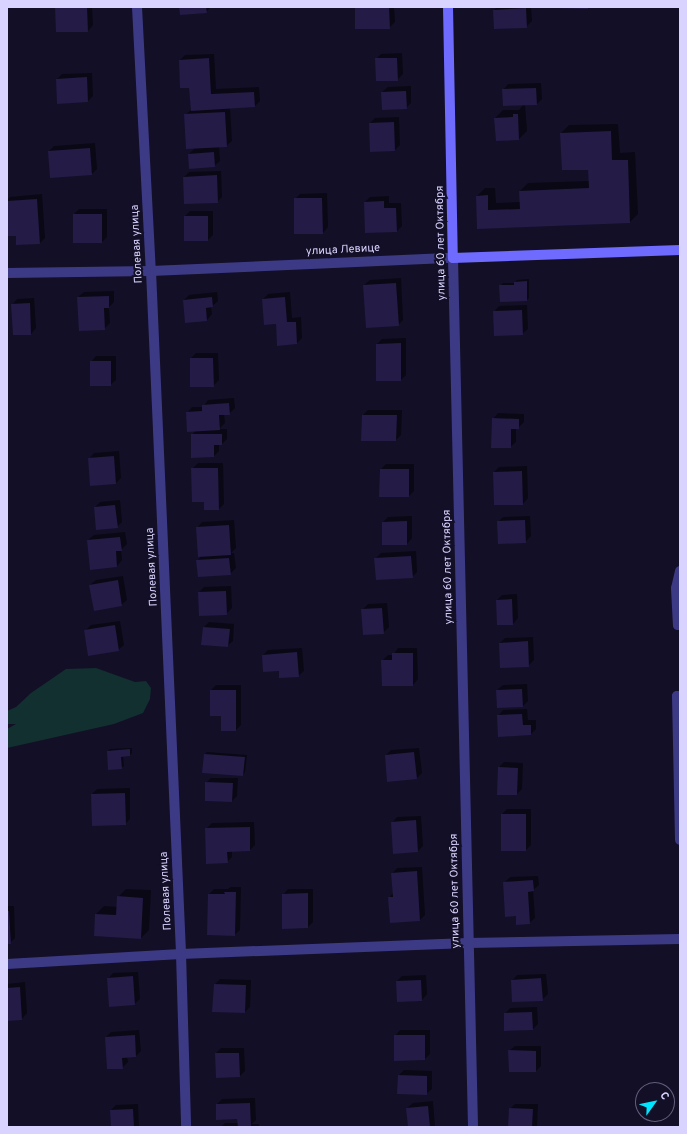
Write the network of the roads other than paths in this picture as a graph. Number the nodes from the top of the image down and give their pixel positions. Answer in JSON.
{"nodes":[{"id":1,"x":137,"y":7,"type":"edge"},
{"id":2,"x":448,"y":7,"type":"edge"},
{"id":3,"x":680,"y":250,"type":"edge"},
{"id":4,"x":453,"y":258,"type":"junction"},
{"id":5,"x":151,"y":271,"type":"junction"},
{"id":6,"x":7,"y":273,"type":"edge"},
{"id":7,"x":680,"y":571,"type":"edge"},
{"id":8,"x":680,"y":625,"type":"edge"},
{"id":9,"x":680,"y":696,"type":"edge"},
{"id":10,"x":680,"y":840,"type":"edge"},
{"id":11,"x":680,"y":939,"type":"edge"},
{"id":12,"x":468,"y":942,"type":"junction"},
{"id":13,"x":181,"y":954,"type":"junction"},
{"id":14,"x":7,"y":964,"type":"edge"},
{"id":15,"x":186,"y":1127,"type":"edge"},
{"id":16,"x":473,"y":1127,"type":"edge"}],
"edges":[{"from":1,"to":5,"type":"street","name":"Полевая улица"},
{"from":2,"to":4,"type":"street","name":"улица 60 лет Октября"},
{"from":3,"to":4,"type":"street","name":"улица Левице"},
{"from":4,"to":5,"type":"street","name":"улица Левице"},
{"from":4,"to":12,"type":"street","name":"улица 60 лет Октября"},
{"from":5,"to":6,"type":"street","name":"улица Левице"},
{"from":5,"to":13,"type":"street","name":"Полевая улица"},
{"from":7,"to":8,"type":"street"},
{"from":9,"to":10,"type":"street"},
{"from":11,"to":12,"type":"street"},
{"from":12,"to":13,"type":"street"},
{"from":12,"to":16,"type":"street","name":"улица 60 лет Октября"},
{"from":13,"to":14,"type":"street"},
{"from":13,"to":15,"type":"street","name":"Полевая улица"}]}
